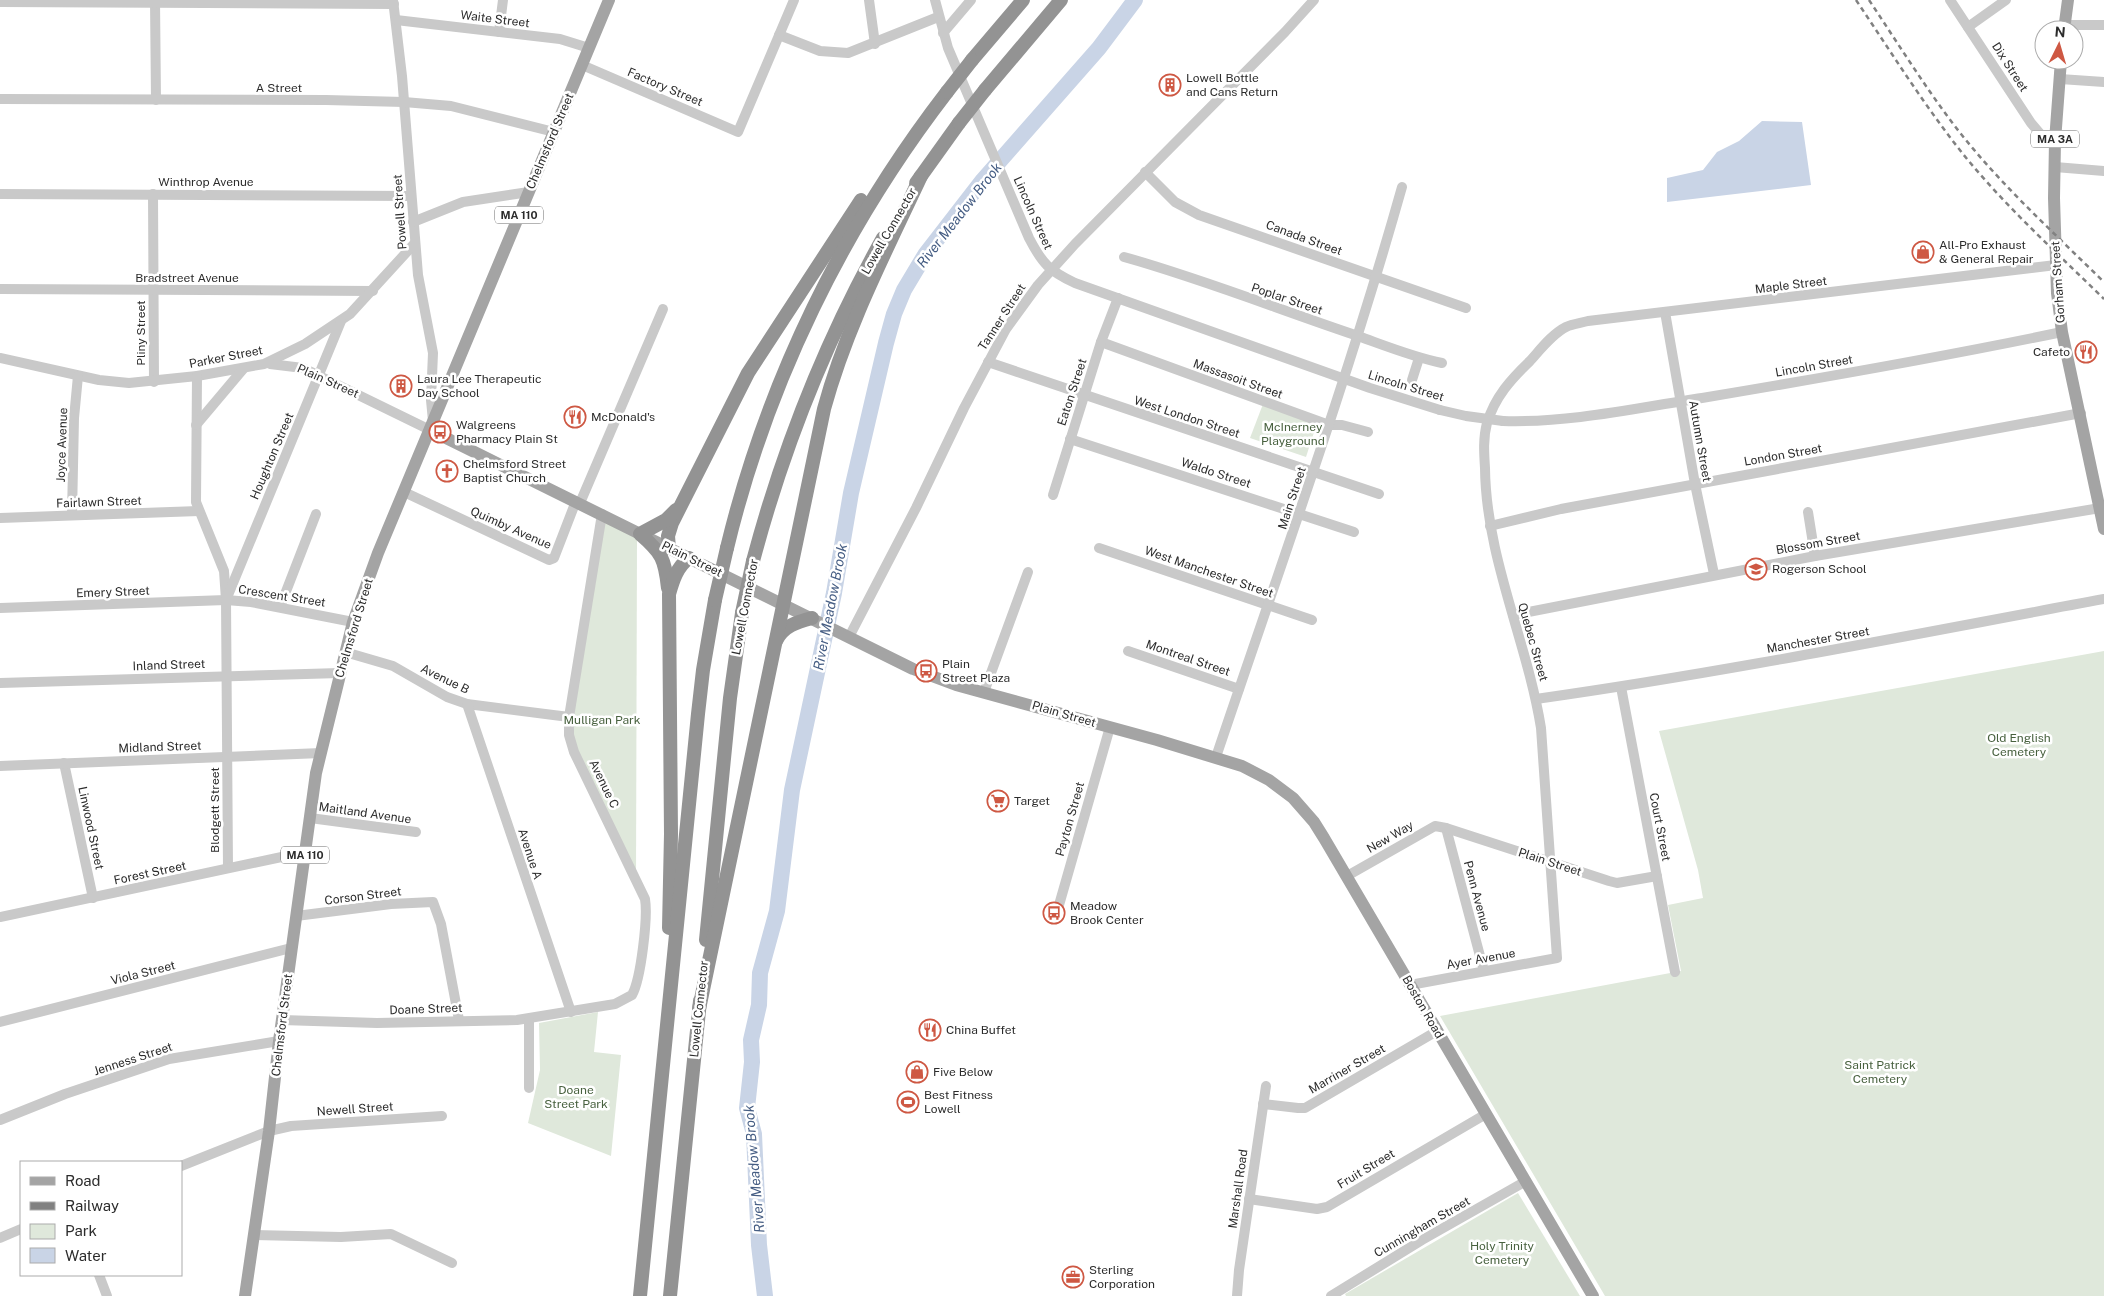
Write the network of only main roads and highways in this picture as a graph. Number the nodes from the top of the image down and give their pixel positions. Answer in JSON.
{"nodes":[{"id":1,"x":609,"y":0,"type":"edge"},
{"id":2,"x":1023,"y":0,"type":"edge"},
{"id":3,"x":1061,"y":0,"type":"edge"},
{"id":4,"x":2068,"y":0,"type":"edge"},
{"id":5,"x":2065,"y":20,"type":"edge"},
{"id":6,"x":2060,"y":70,"type":"edge"},
{"id":7,"x":918,"y":130,"type":"junction"},
{"id":8,"x":921,"y":176,"type":"junction"},
{"id":9,"x":432,"y":426,"type":"junction"},
{"id":10,"x":680,"y":505,"type":"junction"},
{"id":11,"x":2104,"y":529,"type":"edge"},
{"id":12,"x":640,"y":534,"type":"junction"},
{"id":13,"x":669,"y":548,"type":"junction"},
{"id":14,"x":689,"y":558,"type":"junction"},
{"id":15,"x":669,"y":594,"type":"junction"},
{"id":16,"x":782,"y":603,"type":"junction"},
{"id":17,"x":812,"y":618,"type":"junction"},
{"id":18,"x":775,"y":642,"type":"junction"},
{"id":19,"x":1216,"y":757,"type":"joint"},
{"id":20,"x":669,"y":1006,"type":"junction"},
{"id":21,"x":699,"y":1009,"type":"junction"},
{"id":22,"x":245,"y":1296,"type":"edge"},
{"id":23,"x":640,"y":1296,"type":"edge"},
{"id":24,"x":670,"y":1296,"type":"edge"},
{"id":25,"x":1593,"y":1296,"type":"edge"}],
"edges":[{"from":1,"to":9,"type":"main road","name":"Chelmsford Street","number":"MA 110"},
{"from":2,"to":7,"type":"highway","bridge":true},
{"from":3,"to":8,"type":"highway","name":"Lowell Connector","bridge":true},
{"from":4,"to":5,"type":"main road"},
{"from":6,"to":11,"type":"main road","name":"Gorham Street","number":"MA 3A"},
{"from":7,"to":10,"type":"highway"},
{"from":7,"to":20,"type":"highway","bridge":true},
{"from":8,"to":16,"type":"highway"},
{"from":8,"to":21,"type":"highway","name":"Lowell Connector","bridge":true},
{"from":9,"to":12,"type":"main road","name":"Plain Street"},
{"from":9,"to":22,"type":"main road","name":"Chelmsford Street","number":"MA 110"},
{"from":10,"to":12,"type":"highway"},
{"from":10,"to":13,"type":"highway"},
{"from":12,"to":13,"type":"main road","name":"Plain Street"},
{"from":12,"to":15,"type":"highway"},
{"from":13,"to":14,"type":"main road","name":"Plain Street"},
{"from":14,"to":15,"type":"highway"},
{"from":14,"to":16,"type":"main road","name":"Plain Street"},
{"from":15,"to":20,"type":"highway"},
{"from":16,"to":17,"type":"main road","name":"Plain Street"},
{"from":16,"to":18,"type":"highway"},
{"from":17,"to":18,"type":"highway"},
{"from":17,"to":19,"type":"main road","name":"Plain Street"},
{"from":18,"to":21,"type":"highway"},
{"from":19,"to":25,"type":"main road","name":"Boston Road"},
{"from":20,"to":23,"type":"highway"},
{"from":21,"to":24,"type":"highway","name":"Lowell Connector"}]}
